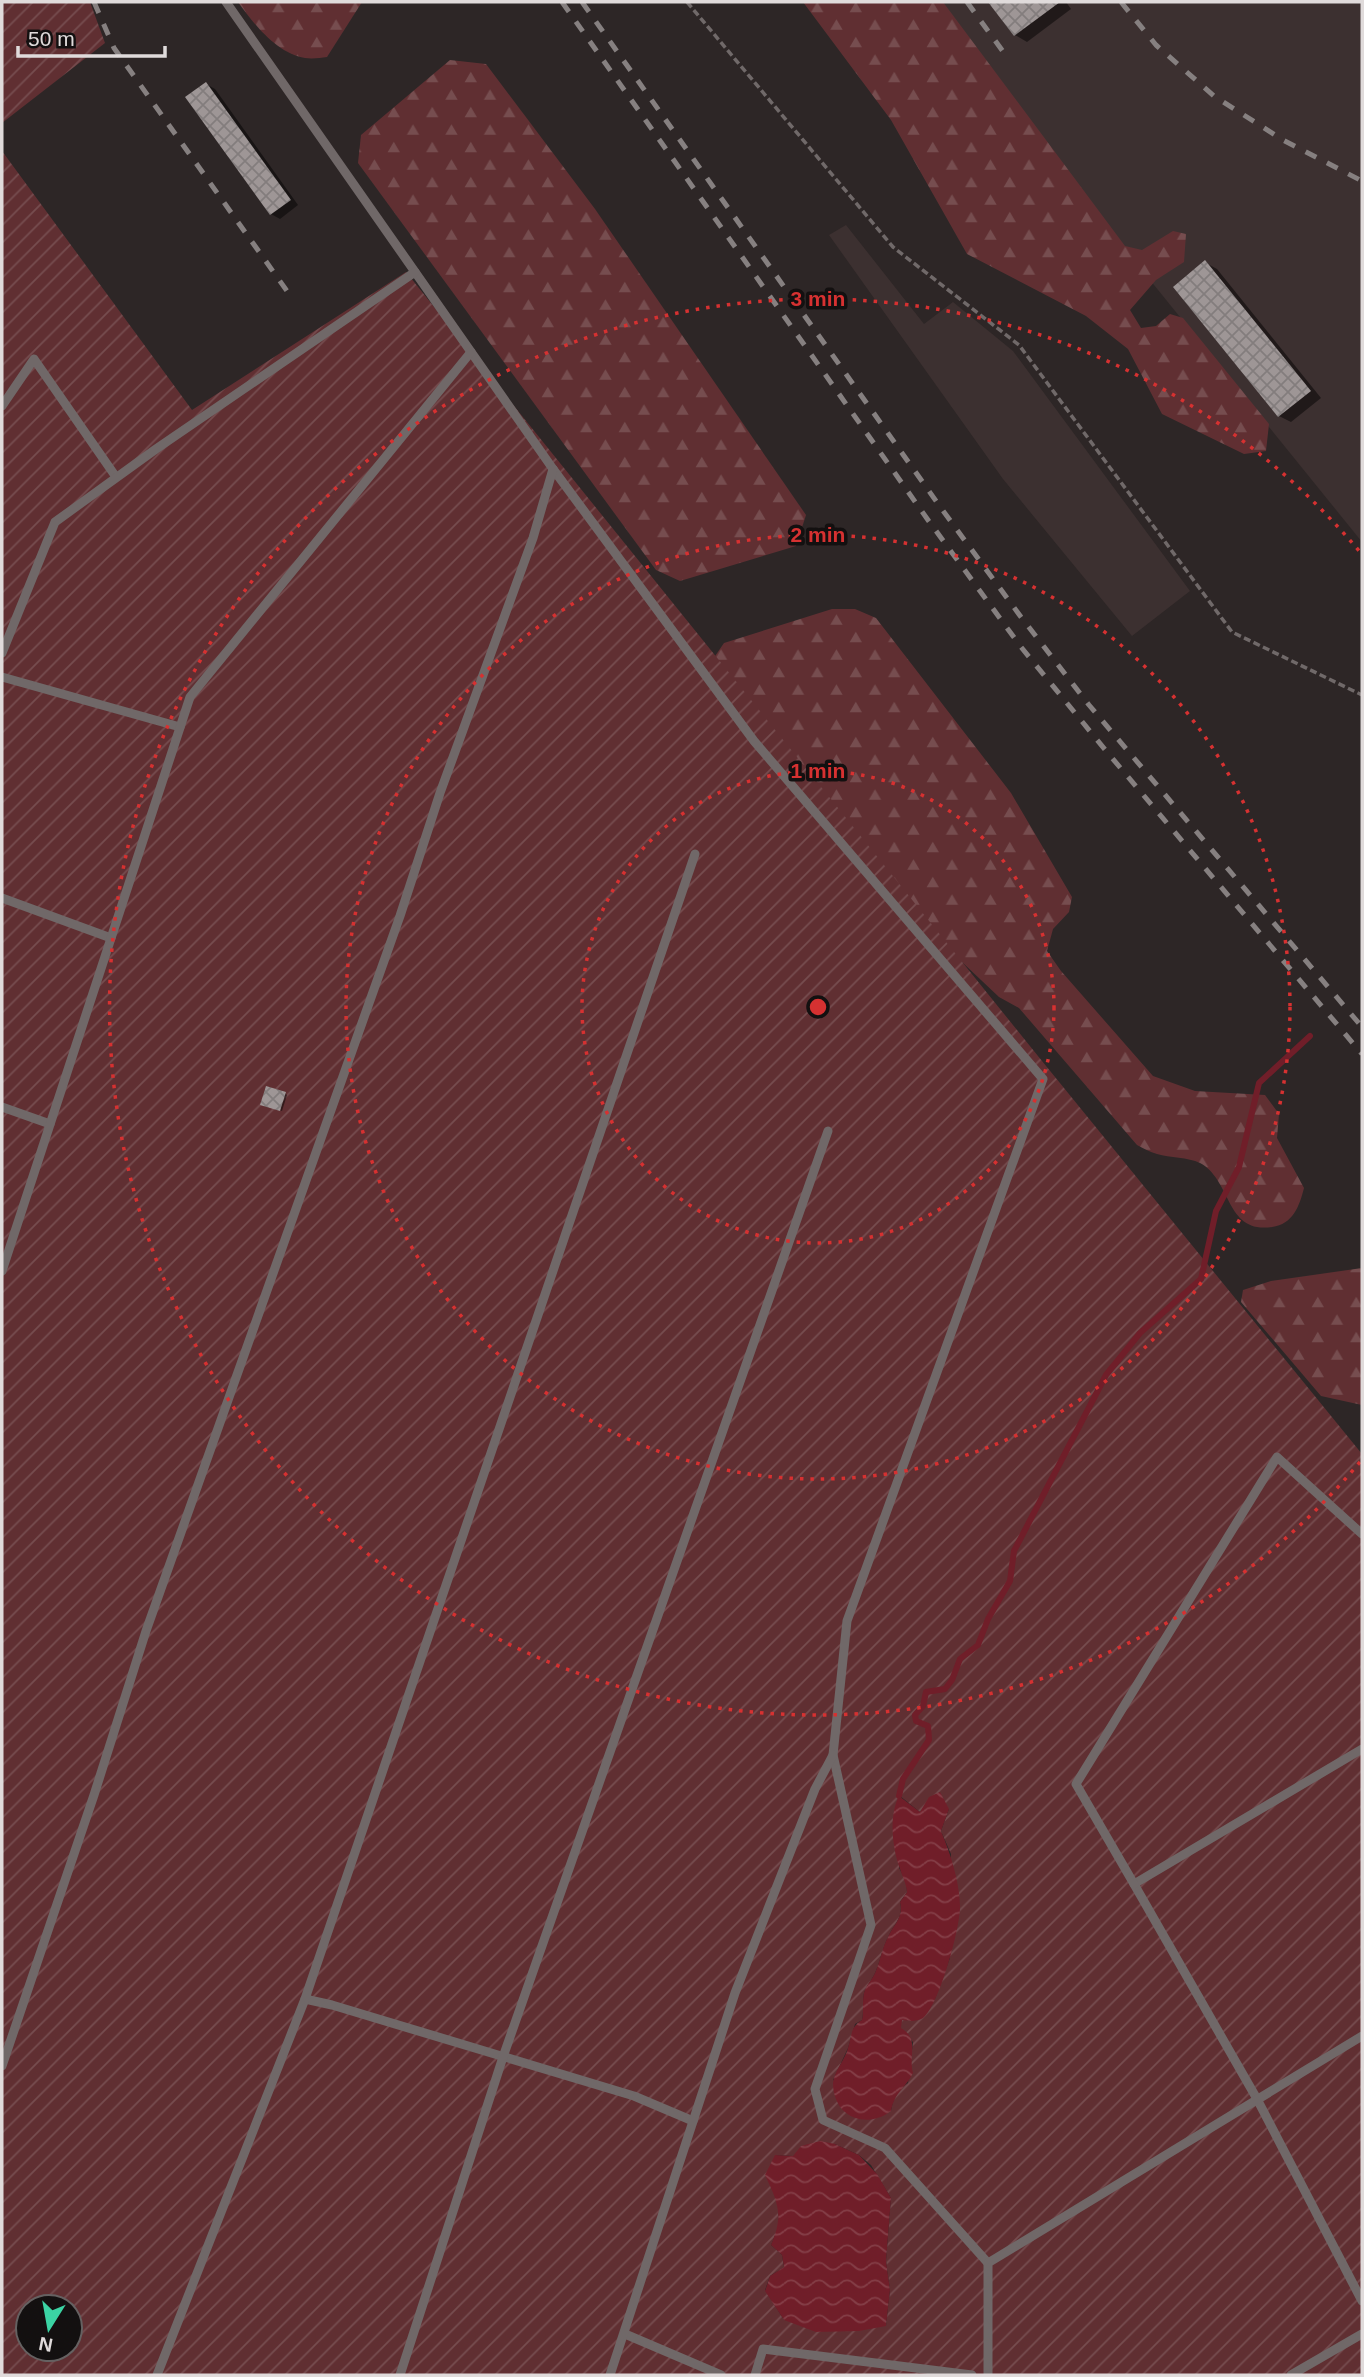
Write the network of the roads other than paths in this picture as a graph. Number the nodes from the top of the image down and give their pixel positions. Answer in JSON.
{"nodes":[{"id":1,"x":226,"y":2,"type":"edge"},
{"id":2,"x":415,"y":272,"type":"junction"},
{"id":3,"x":471,"y":352,"type":"junction"},
{"id":4,"x":2,"y":406,"type":"edge"},
{"id":5,"x":553,"y":469,"type":"junction"},
{"id":6,"x":116,"y":477,"type":"junction"},
{"id":7,"x":2,"y":653,"type":"edge"},
{"id":8,"x":2,"y":677,"type":"edge"},
{"id":9,"x":180,"y":727,"type":"junction"},
{"id":10,"x":695,"y":854,"type":"dead end"},
{"id":11,"x":2,"y":898,"type":"edge"},
{"id":12,"x":111,"y":937,"type":"junction"},
{"id":13,"x":2,"y":1107,"type":"edge"},
{"id":14,"x":50,"y":1124,"type":"junction"},
{"id":15,"x":828,"y":1131,"type":"dead end"},
{"id":16,"x":2,"y":1271,"type":"edge"},
{"id":17,"x":1362,"y":1534,"type":"edge"},
{"id":18,"x":1362,"y":1749,"type":"edge"},
{"id":19,"x":833,"y":1755,"type":"junction"},
{"id":20,"x":1134,"y":1884,"type":"junction"},
{"id":21,"x":305,"y":1999,"type":"junction"},
{"id":22,"x":1362,"y":2036,"type":"edge"},
{"id":23,"x":503,"y":2057,"type":"junction"},
{"id":24,"x":2,"y":2067,"type":"edge"},
{"id":25,"x":1257,"y":2099,"type":"junction"},
{"id":26,"x":692,"y":2121,"type":"junction"},
{"id":27,"x":988,"y":2263,"type":"junction"},
{"id":28,"x":1362,"y":2301,"type":"edge"},
{"id":29,"x":625,"y":2334,"type":"junction"},
{"id":30,"x":1362,"y":2334,"type":"edge"},
{"id":31,"x":157,"y":2375,"type":"edge"},
{"id":32,"x":400,"y":2375,"type":"edge"},
{"id":33,"x":610,"y":2375,"type":"edge"},
{"id":34,"x":721,"y":2375,"type":"edge"},
{"id":35,"x":755,"y":2375,"type":"edge"},
{"id":36,"x":972,"y":2375,"type":"edge"},
{"id":37,"x":988,"y":2375,"type":"edge"},
{"id":38,"x":1291,"y":2375,"type":"edge"}],
"edges":[{"from":1,"to":2,"type":"lane"},
{"from":2,"to":3,"type":"lane"},
{"from":2,"to":6,"type":"lane"},
{"from":3,"to":5,"type":"lane"},
{"from":3,"to":9,"type":"lane"},
{"from":4,"to":6,"type":"lane"},
{"from":5,"to":19,"type":"lane"},
{"from":5,"to":24,"type":"lane"},
{"from":6,"to":7,"type":"lane"},
{"from":8,"to":9,"type":"lane"},
{"from":9,"to":12,"type":"lane"},
{"from":10,"to":21,"type":"lane"},
{"from":11,"to":12,"type":"lane"},
{"from":12,"to":14,"type":"lane"},
{"from":13,"to":14,"type":"lane"},
{"from":14,"to":16,"type":"lane"},
{"from":15,"to":23,"type":"lane"},
{"from":17,"to":20,"type":"lane"},
{"from":18,"to":20,"type":"lane"},
{"from":19,"to":26,"type":"lane"},
{"from":19,"to":27,"type":"lane"},
{"from":20,"to":25,"type":"lane"},
{"from":21,"to":23,"type":"lane"},
{"from":21,"to":31,"type":"lane"},
{"from":22,"to":25,"type":"lane"},
{"from":23,"to":26,"type":"lane"},
{"from":23,"to":32,"type":"lane"},
{"from":25,"to":27,"type":"lane"},
{"from":25,"to":28,"type":"lane"},
{"from":26,"to":29,"type":"lane"},
{"from":27,"to":37,"type":"lane"},
{"from":29,"to":33,"type":"lane"},
{"from":29,"to":34,"type":"lane"},
{"from":30,"to":38,"type":"lane"},
{"from":35,"to":36,"type":"lane"}]}
